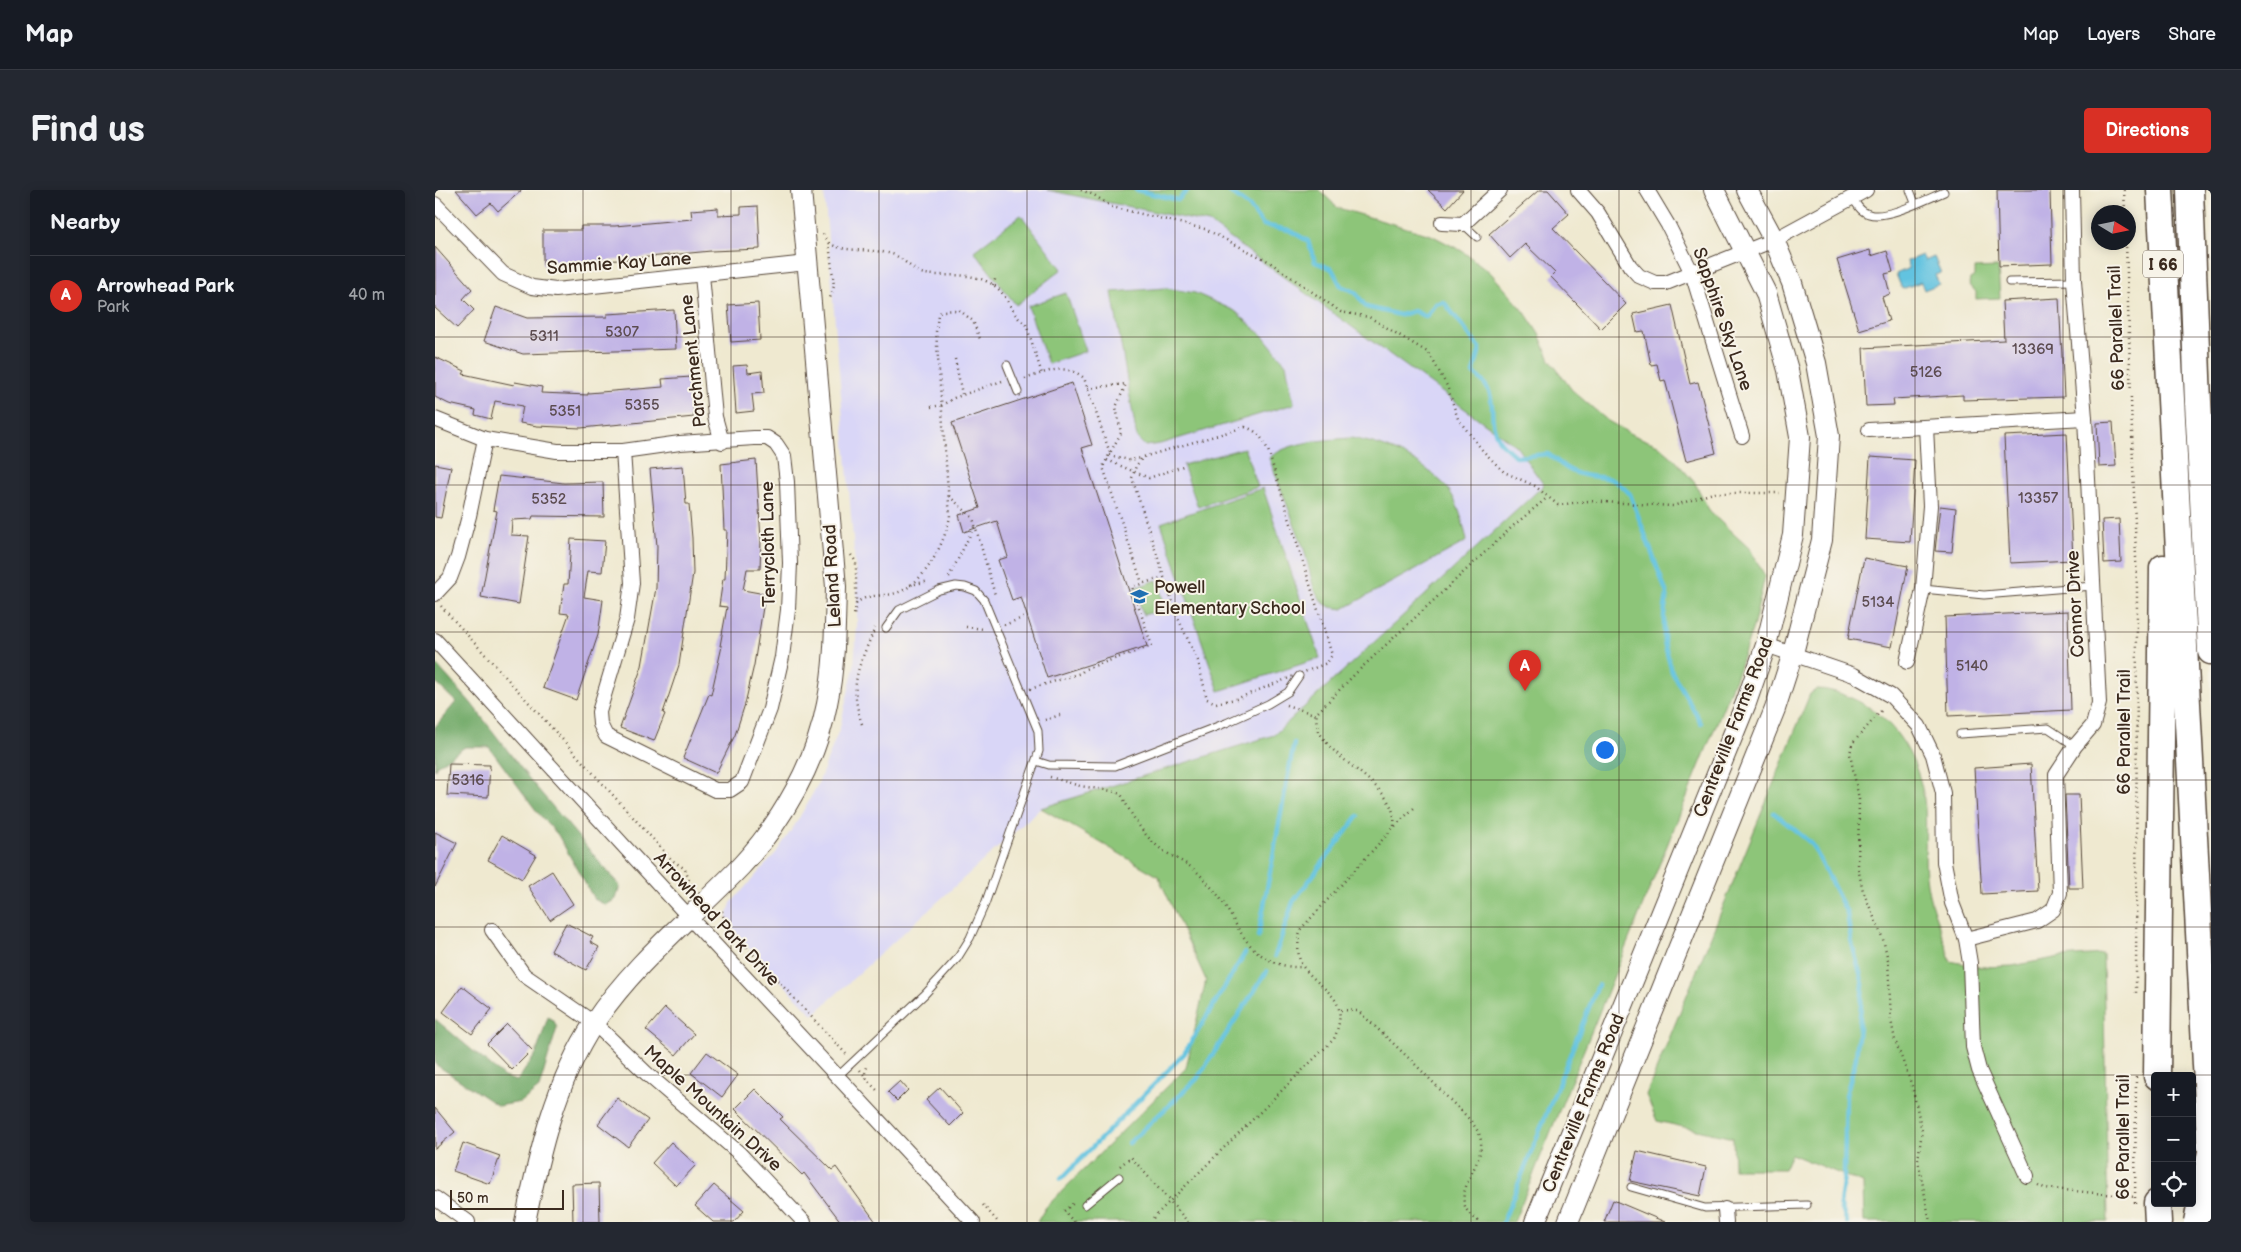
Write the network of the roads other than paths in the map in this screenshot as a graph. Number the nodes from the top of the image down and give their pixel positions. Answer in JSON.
{"nodes":[{"id":1,"x":801,"y":190,"type":"edge"},
{"id":2,"x":1500,"y":190,"type":"edge"},
{"id":3,"x":1577,"y":190,"type":"edge"},
{"id":4,"x":1647,"y":190,"type":"edge"},
{"id":5,"x":1714,"y":190,"type":"edge"},
{"id":6,"x":1747,"y":190,"type":"edge"},
{"id":7,"x":1866,"y":190,"type":"edge"},
{"id":8,"x":1910,"y":190,"type":"edge"},
{"id":9,"x":2071,"y":190,"type":"edge"},
{"id":10,"x":2160,"y":190,"type":"edge"},
{"id":11,"x":2190,"y":190,"type":"edge"},
{"id":12,"x":1944,"y":192,"type":"dead end"},
{"id":13,"x":1852,"y":198,"type":"junction"},
{"id":14,"x":1915,"y":203,"type":"junction"},
{"id":15,"x":435,"y":204,"type":"edge"},
{"id":16,"x":1442,"y":223,"type":"dead end"},
{"id":17,"x":1463,"y":224,"type":"junction"},
{"id":18,"x":1477,"y":237,"type":"dead end"},
{"id":19,"x":1774,"y":240,"type":"junction"},
{"id":20,"x":1746,"y":251,"type":"junction"},
{"id":21,"x":807,"y":263,"type":"junction"},
{"id":22,"x":1692,"y":273,"type":"junction"},
{"id":23,"x":702,"y":275,"type":"junction"},
{"id":24,"x":2074,"y":281,"type":"junction"},
{"id":25,"x":2009,"y":282,"type":"dead end"},
{"id":26,"x":2167,"y":337,"type":"junction"},
{"id":27,"x":1007,"y":365,"type":"dead end"},
{"id":28,"x":1018,"y":392,"type":"dead end"},
{"id":29,"x":2085,"y":418,"type":"junction"},
{"id":30,"x":435,"y":419,"type":"edge"},
{"id":31,"x":1926,"y":427,"type":"junction"},
{"id":32,"x":1869,"y":430,"type":"dead end"},
{"id":33,"x":1742,"y":436,"type":"dead end"},
{"id":34,"x":485,"y":439,"type":"junction"},
{"id":35,"x":722,"y":442,"type":"junction"},
{"id":36,"x":623,"y":451,"type":"junction"},
{"id":37,"x":2093,"y":586,"type":"junction"},
{"id":38,"x":1923,"y":588,"type":"junction"},
{"id":39,"x":435,"y":594,"type":"edge"},
{"id":40,"x":886,"y":628,"type":"dead end"},
{"id":41,"x":435,"y":640,"type":"edge"},
{"id":42,"x":1767,"y":645,"type":"junction"},
{"id":43,"x":2211,"y":651,"type":"edge"},
{"id":44,"x":1793,"y":653,"type":"junction"},
{"id":45,"x":1907,"y":662,"type":"dead end"},
{"id":46,"x":1299,"y":676,"type":"road end"},
{"id":47,"x":1960,"y":734,"type":"dead end"},
{"id":48,"x":2075,"y":746,"type":"junction"},
{"id":49,"x":1035,"y":761,"type":"junction"},
{"id":50,"x":689,"y":918,"type":"junction"},
{"id":51,"x":492,"y":930,"type":"dead end"},
{"id":52,"x":1966,"y":939,"type":"junction"},
{"id":53,"x":594,"y":1023,"type":"junction"},
{"id":54,"x":2146,"y":1072,"type":"edge"},
{"id":55,"x":837,"y":1077,"type":"junction"},
{"id":56,"x":2211,"y":1152,"type":"edge"},
{"id":57,"x":2211,"y":1160,"type":"edge"},
{"id":58,"x":2027,"y":1176,"type":"road end"},
{"id":59,"x":1119,"y":1177,"type":"dead end"},
{"id":60,"x":1631,"y":1187,"type":"dead end"},
{"id":61,"x":435,"y":1198,"type":"edge"},
{"id":62,"x":2143,"y":1203,"type":"edge"},
{"id":63,"x":1807,"y":1205,"type":"dead end"},
{"id":64,"x":1085,"y":1206,"type":"dead end"},
{"id":65,"x":1726,"y":1215,"type":"edge"},
{"id":66,"x":1538,"y":1221,"type":"edge"},
{"id":67,"x":468,"y":1222,"type":"edge"},
{"id":68,"x":525,"y":1222,"type":"edge"},
{"id":69,"x":804,"y":1222,"type":"edge"},
{"id":70,"x":973,"y":1222,"type":"edge"},
{"id":71,"x":1567,"y":1222,"type":"edge"},
{"id":72,"x":2158,"y":1222,"type":"edge"},
{"id":73,"x":2197,"y":1222,"type":"edge"}],
"edges":[{"from":1,"to":21,"type":"street","name":"Leland Road"},
{"from":2,"to":17,"type":"street"},
{"from":3,"to":22,"type":"street"},
{"from":4,"to":22,"type":"street","name":"Sapphire Sky Lane"},
{"from":5,"to":20,"type":"street","name":"Centreville Farms Road"},
{"from":6,"to":19,"type":"street","name":"Centreville Farms Road"},
{"from":7,"to":13,"type":"street"},
{"from":8,"to":14,"type":"lane"},
{"from":9,"to":24,"type":"street","name":"Connor Drive"},
{"from":10,"to":26,"type":"highway","number":"I 66"},
{"from":11,"to":43,"type":"highway"},
{"from":12,"to":14,"type":"lane"},
{"from":13,"to":14,"type":"lane"},
{"from":13,"to":19,"type":"street"},
{"from":15,"to":23,"type":"street","name":"Sammie Kay Lane"},
{"from":16,"to":17,"type":"street"},
{"from":17,"to":18,"type":"lane"},
{"from":19,"to":20,"type":"street"},
{"from":19,"to":44,"type":"street","name":"Centreville Farms Road"},
{"from":20,"to":22,"type":"street"},
{"from":20,"to":42,"type":"street","name":"Centreville Farms Road"},
{"from":21,"to":23,"type":"street","name":"Sammie Kay Lane"},
{"from":21,"to":50,"type":"street","name":"Leland Road"},
{"from":22,"to":33,"type":"street","name":"Sapphire Sky Lane"},
{"from":23,"to":35,"type":"street","name":"Parchment Lane"},
{"from":24,"to":25,"type":"lane"},
{"from":24,"to":29,"type":"street","name":"Connor Drive"},
{"from":26,"to":54,"type":"highway"},
{"from":26,"to":57,"type":"highway","number":"I 66"},
{"from":27,"to":28,"type":"lane"},
{"from":29,"to":31,"type":"street"},
{"from":29,"to":37,"type":"street","name":"Connor Drive"},
{"from":30,"to":34,"type":"street"},
{"from":31,"to":32,"type":"street"},
{"from":31,"to":38,"type":"street"},
{"from":34,"to":36,"type":"street"},
{"from":34,"to":39,"type":"street"},
{"from":35,"to":36,"type":"street"},
{"from":35,"to":36,"type":"street","name":"Terrycloth Lane"},
{"from":37,"to":38,"type":"lane"},
{"from":37,"to":48,"type":"street","name":"Connor Drive"},
{"from":38,"to":45,"type":"street"},
{"from":40,"to":49,"type":"lane"},
{"from":41,"to":50,"type":"street","name":"Arrowhead Park Drive"},
{"from":42,"to":44,"type":"street"},
{"from":42,"to":66,"type":"street","name":"Centreville Farms Road"},
{"from":44,"to":52,"type":"street"},
{"from":44,"to":71,"type":"street","name":"Centreville Farms Road"},
{"from":46,"to":49,"type":"lane"},
{"from":47,"to":48,"type":"lane"},
{"from":48,"to":52,"type":"street","name":"Connor Drive"},
{"from":49,"to":55,"type":"lane"},
{"from":50,"to":53,"type":"street","name":"Leland Road"},
{"from":50,"to":55,"type":"street","name":"Arrowhead Park Drive"},
{"from":51,"to":53,"type":"street","name":"Maple Mountain Drive"},
{"from":52,"to":58,"type":"street"},
{"from":53,"to":68,"type":"street","name":"Leland Road"},
{"from":53,"to":69,"type":"street","name":"Maple Mountain Drive"},
{"from":55,"to":70,"type":"street","name":"Arrowhead Park Drive"},
{"from":56,"to":73,"type":"highway","bridge":true},
{"from":59,"to":64,"type":"lane"},
{"from":60,"to":65,"type":"lane"},
{"from":61,"to":67,"type":"street"},
{"from":62,"to":72,"type":"highway"},
{"from":63,"to":65,"type":"lane"}]}
